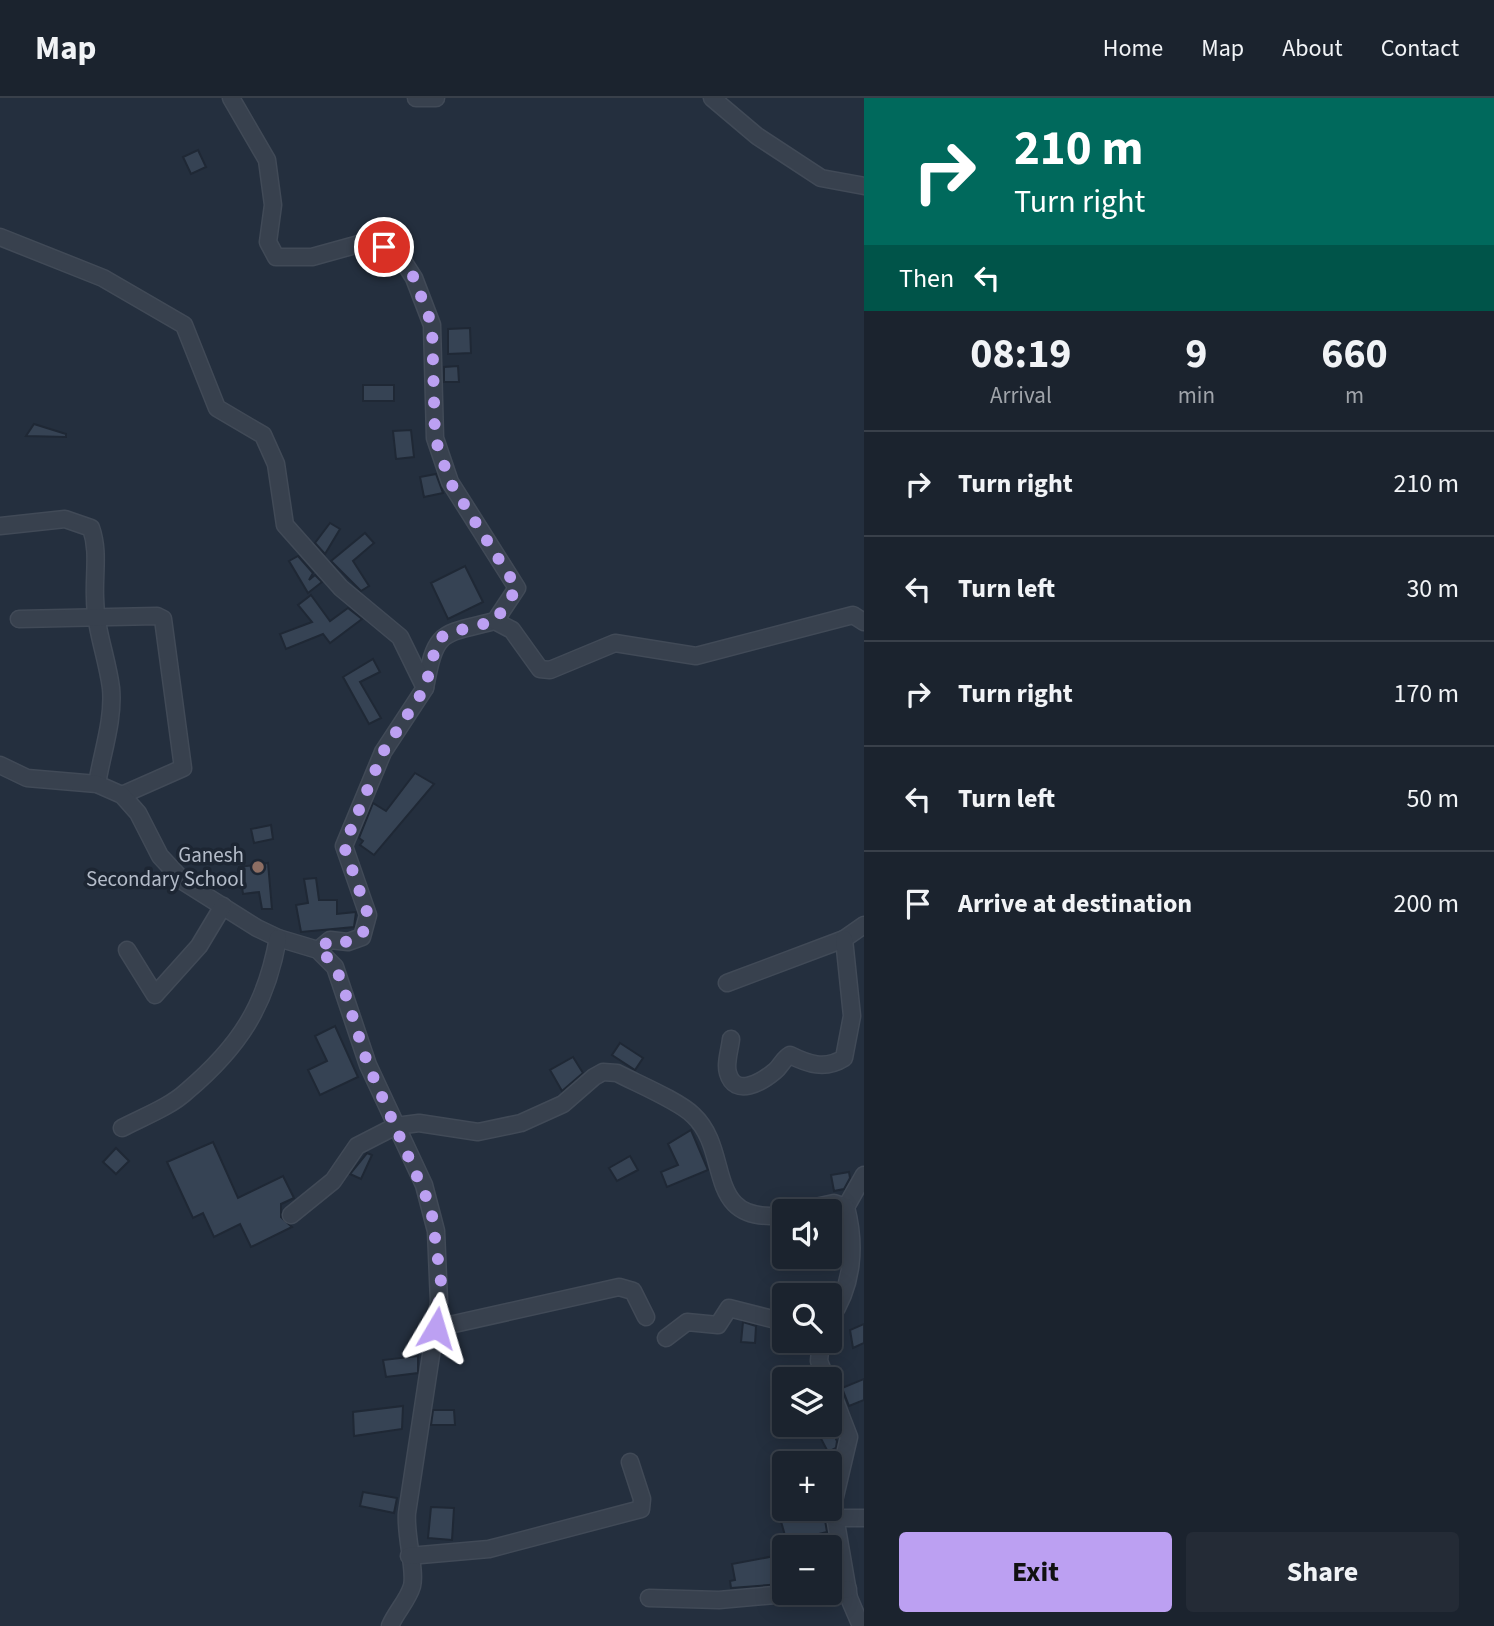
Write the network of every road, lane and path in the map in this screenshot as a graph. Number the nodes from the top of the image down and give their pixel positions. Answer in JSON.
{"nodes":[{"id":1,"x":232,"y":98,"type":"edge"},
{"id":2,"x":416,"y":98,"type":"edge"},
{"id":3,"x":436,"y":98,"type":"edge"},
{"id":4,"x":712,"y":98,"type":"edge"},
{"id":5,"x":864,"y":186,"type":"edge"},
{"id":6,"x":0,"y":237,"type":"edge"},
{"id":7,"x":0,"y":526,"type":"edge"},
{"id":8,"x":96,"y":615,"type":"junction"},
{"id":9,"x":19,"y":618,"type":"dead end"},
{"id":10,"x":495,"y":621,"type":"junction"},
{"id":11,"x":864,"y":622,"type":"edge"},
{"id":12,"x":425,"y":688,"type":"junction"},
{"id":13,"x":0,"y":765,"type":"edge"},
{"id":14,"x":97,"y":784,"type":"junction"},
{"id":15,"x":122,"y":795,"type":"junction"},
{"id":16,"x":223,"y":906,"type":"junction"},
{"id":17,"x":864,"y":925,"type":"edge"},
{"id":18,"x":278,"y":938,"type":"junction"},
{"id":19,"x":844,"y":939,"type":"junction"},
{"id":20,"x":127,"y":950,"type":"dead end"},
{"id":21,"x":318,"y":950,"type":"junction"},
{"id":22,"x":727,"y":983,"type":"dead end"},
{"id":23,"x":731,"y":1039,"type":"dead end"},
{"id":24,"x":396,"y":1126,"type":"junction"},
{"id":25,"x":122,"y":1128,"type":"dead end"},
{"id":26,"x":864,"y":1175,"type":"edge"},
{"id":27,"x":842,"y":1206,"type":"edge"},
{"id":28,"x":846,"y":1207,"type":"junction"},
{"id":29,"x":291,"y":1215,"type":"dead end"},
{"id":30,"x":772,"y":1215,"type":"edge"},
{"id":31,"x":852,"y":1230,"type":"junction"},
{"id":32,"x":864,"y":1249,"type":"edge"},
{"id":33,"x":842,"y":1297,"type":"edge"},
{"id":34,"x":646,"y":1317,"type":"dead end"},
{"id":35,"x":772,"y":1319,"type":"edge"},
{"id":36,"x":436,"y":1328,"type":"junction"},
{"id":37,"x":666,"y":1338,"type":"dead end"},
{"id":38,"x":842,"y":1419,"type":"edge"},
{"id":39,"x":630,"y":1462,"type":"dead end"},
{"id":40,"x":842,"y":1467,"type":"edge"},
{"id":41,"x":842,"y":1518,"type":"edge"},
{"id":42,"x":864,"y":1518,"type":"edge"},
{"id":43,"x":837,"y":1521,"type":"edge"},
{"id":44,"x":409,"y":1556,"type":"junction"},
{"id":45,"x":848,"y":1589,"type":"junction"},
{"id":46,"x":842,"y":1590,"type":"edge"},
{"id":47,"x":772,"y":1595,"type":"edge"},
{"id":48,"x":649,"y":1598,"type":"dead end"},
{"id":49,"x":390,"y":1626,"type":"edge"},
{"id":50,"x":861,"y":1626,"type":"edge"}],
"edges":[{"from":1,"to":10,"type":"street"},
{"from":2,"to":3,"type":"street"},
{"from":4,"to":5,"type":"street"},
{"from":6,"to":12,"type":"street"},
{"from":7,"to":8,"type":"street"},
{"from":8,"to":9,"type":"street"},
{"from":8,"to":14,"type":"street"},
{"from":8,"to":15,"type":"street"},
{"from":10,"to":11,"type":"street"},
{"from":10,"to":12,"type":"street"},
{"from":12,"to":21,"type":"street"},
{"from":13,"to":14,"type":"street"},
{"from":14,"to":15,"type":"street"},
{"from":15,"to":16,"type":"street"},
{"from":16,"to":18,"type":"street"},
{"from":16,"to":20,"type":"street"},
{"from":17,"to":19,"type":"street"},
{"from":18,"to":21,"type":"street"},
{"from":18,"to":25,"type":"street"},
{"from":19,"to":22,"type":"street"},
{"from":19,"to":23,"type":"street"},
{"from":21,"to":24,"type":"street"},
{"from":24,"to":29,"type":"street"},
{"from":24,"to":30,"type":"street"},
{"from":24,"to":36,"type":"street"},
{"from":26,"to":28,"type":"street"},
{"from":27,"to":28,"type":"street"},
{"from":28,"to":31,"type":"street"},
{"from":31,"to":32,"type":"street"},
{"from":31,"to":33,"type":"street"},
{"from":34,"to":36,"type":"street"},
{"from":35,"to":37,"type":"street"},
{"from":36,"to":44,"type":"street"},
{"from":38,"to":40,"type":"street"},
{"from":39,"to":44,"type":"street"},
{"from":41,"to":42,"type":"street"},
{"from":43,"to":45,"type":"street"},
{"from":44,"to":49,"type":"street"},
{"from":45,"to":46,"type":"street"},
{"from":45,"to":50,"type":"street"},
{"from":47,"to":48,"type":"street"}]}
